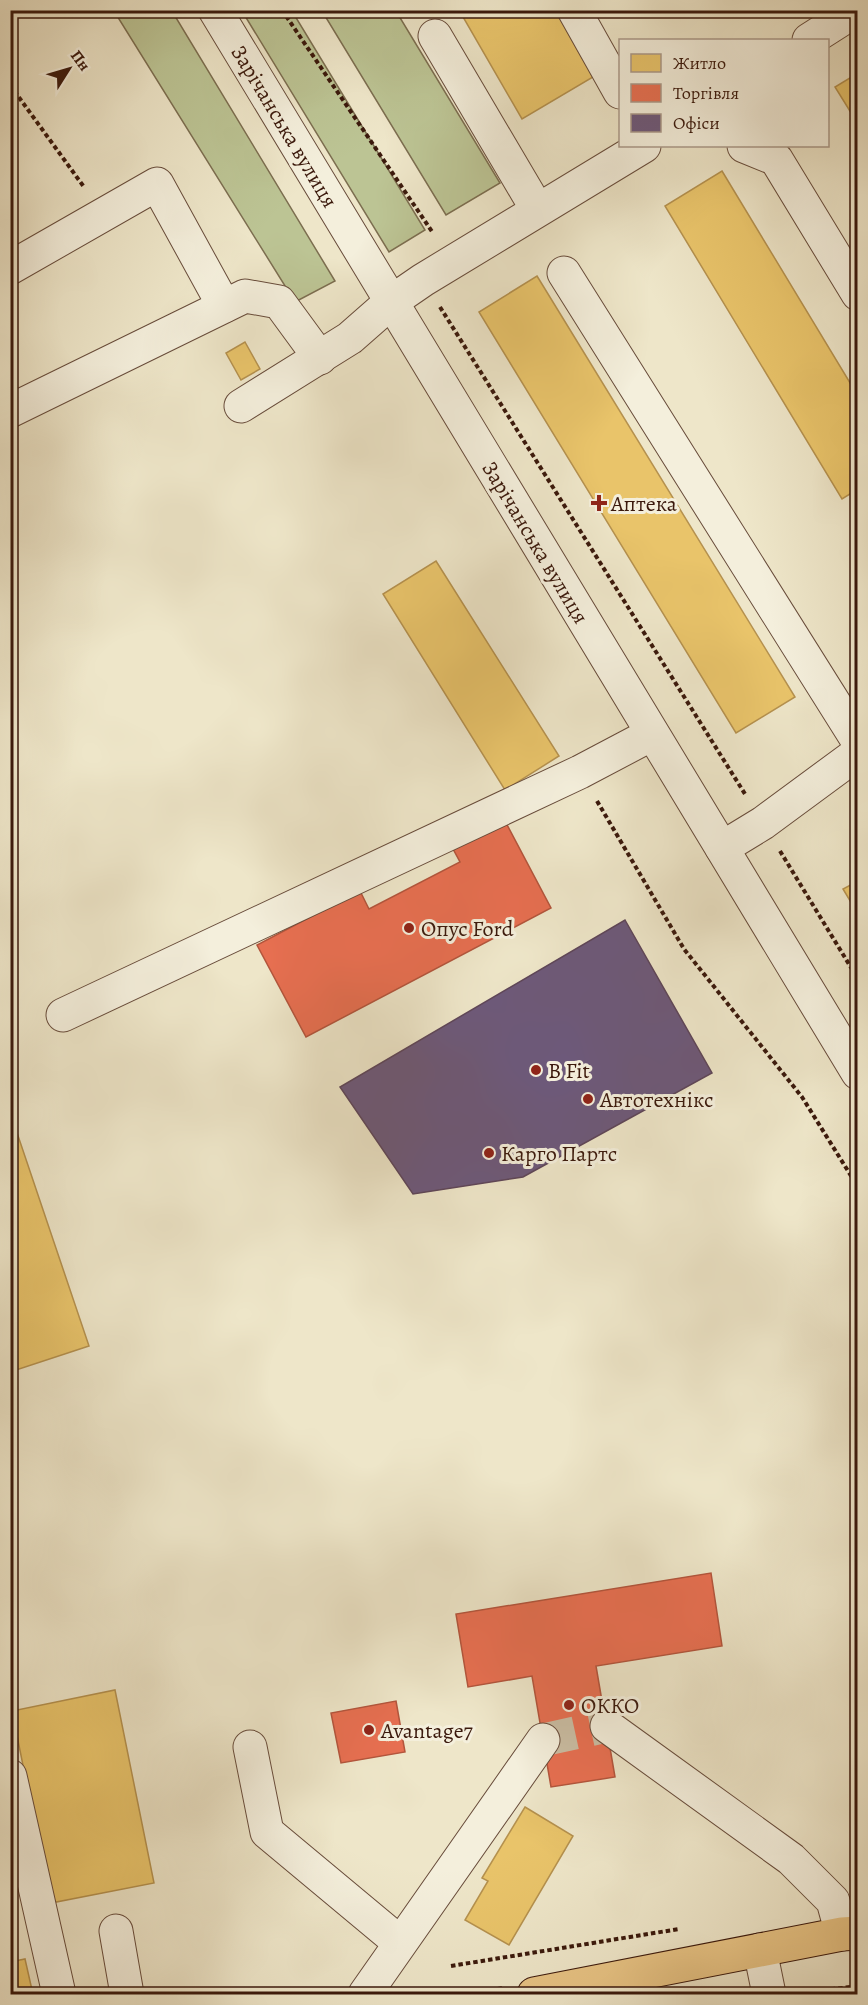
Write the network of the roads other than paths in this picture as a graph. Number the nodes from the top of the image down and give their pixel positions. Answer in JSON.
{"nodes":[{"id":1,"x":215,"y":10,"type":"edge"},
{"id":2,"x":574,"y":10,"type":"edge"},
{"id":3,"x":856,"y":10,"type":"edge"},
{"id":4,"x":435,"y":36,"type":"dead end"},
{"id":5,"x":811,"y":39,"type":"edge"},
{"id":6,"x":619,"y":89,"type":"edge"},
{"id":7,"x":642,"y":147,"type":"edge"},
{"id":8,"x":746,"y":147,"type":"edge"},
{"id":9,"x":537,"y":209,"type":"junction"},
{"id":10,"x":10,"y":268,"type":"edge"},
{"id":11,"x":564,"y":273,"type":"dead end"},
{"id":12,"x":858,"y":294,"type":"edge"},
{"id":13,"x":391,"y":302,"type":"junction"},
{"id":14,"x":224,"y":306,"type":"junction"},
{"id":15,"x":320,"y":358,"type":"junction"},
{"id":16,"x":241,"y":406,"type":"dead end"},
{"id":17,"x":10,"y":411,"type":"edge"},
{"id":18,"x":652,"y":734,"type":"junction"},
{"id":19,"x":858,"y":741,"type":"edge"},
{"id":20,"x":858,"y":753,"type":"edge"},
{"id":21,"x":722,"y":848,"type":"junction"},
{"id":22,"x":63,"y":1015,"type":"dead end"},
{"id":23,"x":858,"y":1073,"type":"edge"},
{"id":24,"x":607,"y":1726,"type":"dead end"},
{"id":25,"x":543,"y":1740,"type":"tunnel mouth"},
{"id":26,"x":250,"y":1747,"type":"dead end"},
{"id":27,"x":10,"y":1776,"type":"edge"},
{"id":28,"x":116,"y":1931,"type":"dead end"},
{"id":29,"x":850,"y":1933,"type":"edge"},
{"id":30,"x":399,"y":1942,"type":"junction"},
{"id":31,"x":760,"y":1950,"type":"junction"},
{"id":32,"x":784,"y":1994,"type":"edge"},
{"id":33,"x":59,"y":1995,"type":"edge"},
{"id":34,"x":127,"y":1995,"type":"edge"},
{"id":35,"x":365,"y":1995,"type":"edge"},
{"id":36,"x":534,"y":1995,"type":"edge"}],
"edges":[{"from":1,"to":13,"type":"street","name":"Зарічанська вулиця"},
{"from":2,"to":6,"type":"street"},
{"from":3,"to":5,"type":"street"},
{"from":4,"to":9,"type":"street"},
{"from":7,"to":9,"type":"street"},
{"from":8,"to":12,"type":"street"},
{"from":9,"to":13,"type":"street"},
{"from":10,"to":14,"type":"street"},
{"from":11,"to":19,"type":"street"},
{"from":13,"to":15,"type":"street"},
{"from":13,"to":18,"type":"street","name":"Зарічанська вулиця"},
{"from":14,"to":15,"type":"street"},
{"from":14,"to":17,"type":"street"},
{"from":15,"to":16,"type":"street"},
{"from":18,"to":21,"type":"street","name":"Зарічанська вулиця"},
{"from":18,"to":22,"type":"street"},
{"from":20,"to":21,"type":"street"},
{"from":21,"to":23,"type":"street","name":"Зарічанська вулиця"},
{"from":24,"to":29,"type":"street"},
{"from":25,"to":30,"type":"street"},
{"from":26,"to":30,"type":"street"},
{"from":27,"to":33,"type":"street"},
{"from":28,"to":34,"type":"street"},
{"from":29,"to":31,"type":"main road"},
{"from":30,"to":35,"type":"street"},
{"from":31,"to":32,"type":"street"},
{"from":31,"to":36,"type":"main road"}]}
